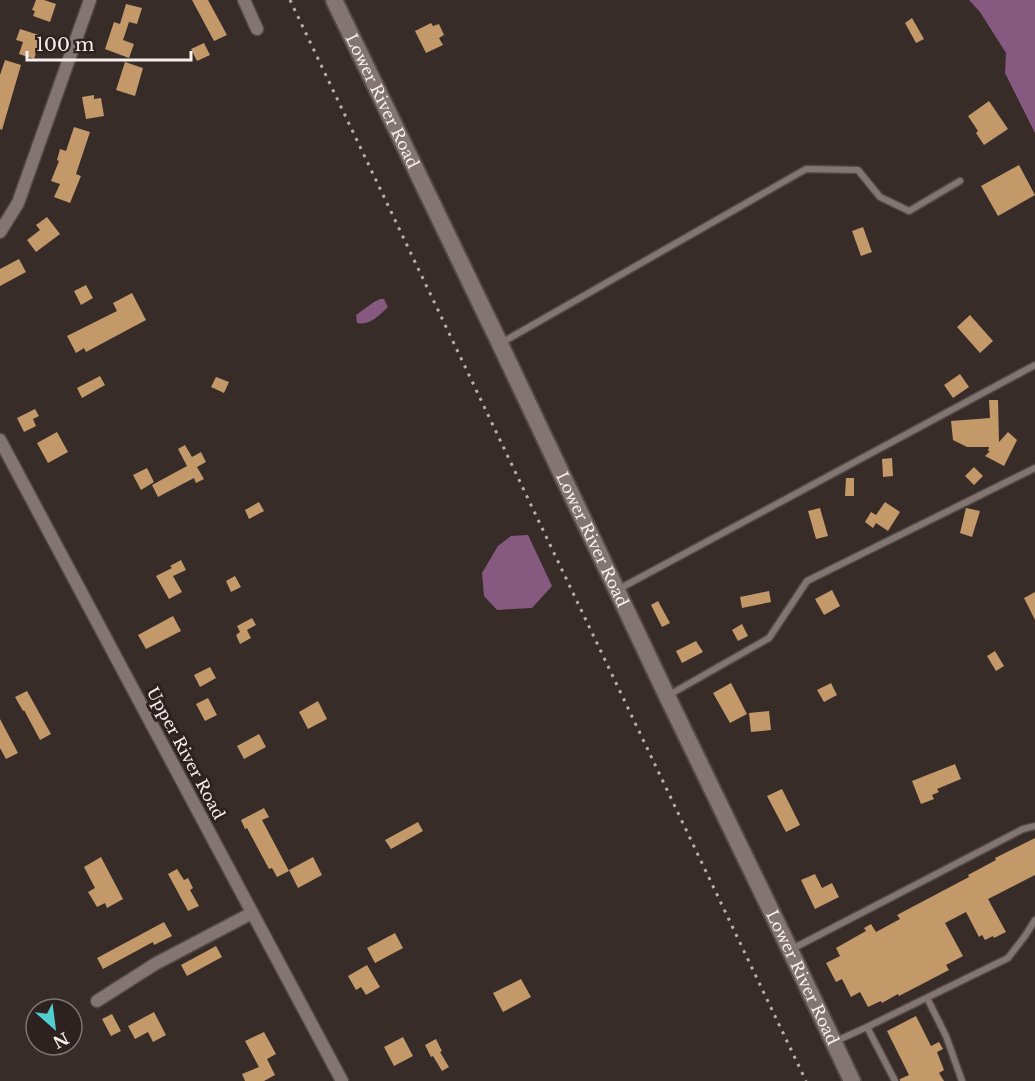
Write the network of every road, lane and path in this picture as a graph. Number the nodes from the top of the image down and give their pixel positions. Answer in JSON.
{"nodes":[{"id":1,"x":90,"y":0,"type":"edge"},
{"id":2,"x":244,"y":0,"type":"edge"},
{"id":3,"x":334,"y":0,"type":"edge"},
{"id":4,"x":257,"y":29,"type":"dead end"},
{"id":5,"x":960,"y":181,"type":"dead end"},
{"id":6,"x":0,"y":232,"type":"edge"},
{"id":7,"x":500,"y":344,"type":"junction"},
{"id":8,"x":1035,"y":365,"type":"edge"},
{"id":9,"x":0,"y":440,"type":"edge"},
{"id":10,"x":1035,"y":468,"type":"edge"},
{"id":11,"x":617,"y":590,"type":"junction"},
{"id":12,"x":667,"y":696,"type":"junction"},
{"id":13,"x":1035,"y":826,"type":"edge"},
{"id":14,"x":252,"y":913,"type":"junction"},
{"id":15,"x":1035,"y":920,"type":"edge"},
{"id":16,"x":790,"y":950,"type":"junction"},
{"id":17,"x":927,"y":998,"type":"junction"},
{"id":18,"x":97,"y":1001,"type":"dead end"},
{"id":19,"x":867,"y":1027,"type":"junction"},
{"id":20,"x":833,"y":1042,"type":"junction"},
{"id":21,"x":338,"y":1079,"type":"edge"},
{"id":22,"x":852,"y":1081,"type":"edge"},
{"id":23,"x":895,"y":1081,"type":"edge"},
{"id":24,"x":962,"y":1081,"type":"edge"}],
"edges":[{"from":1,"to":6,"type":"street"},
{"from":2,"to":4,"type":"street"},
{"from":3,"to":7,"type":"street","name":"Lower River Road"},
{"from":5,"to":7,"type":"lane"},
{"from":7,"to":11,"type":"street","name":"Lower River Road"},
{"from":8,"to":11,"type":"lane"},
{"from":9,"to":14,"type":"street","name":"Upper River Road"},
{"from":10,"to":12,"type":"lane"},
{"from":11,"to":12,"type":"street","name":"Lower River Road"},
{"from":12,"to":16,"type":"street","name":"Lower River Road"},
{"from":13,"to":16,"type":"lane"},
{"from":14,"to":18,"type":"street"},
{"from":14,"to":21,"type":"street","name":"Upper River Road"},
{"from":15,"to":17,"type":"lane"},
{"from":16,"to":20,"type":"street","name":"Lower River Road"},
{"from":17,"to":19,"type":"lane"},
{"from":17,"to":24,"type":"lane"},
{"from":19,"to":20,"type":"lane"},
{"from":19,"to":23,"type":"lane"},
{"from":20,"to":22,"type":"street","name":"Lower River Road"}]}
